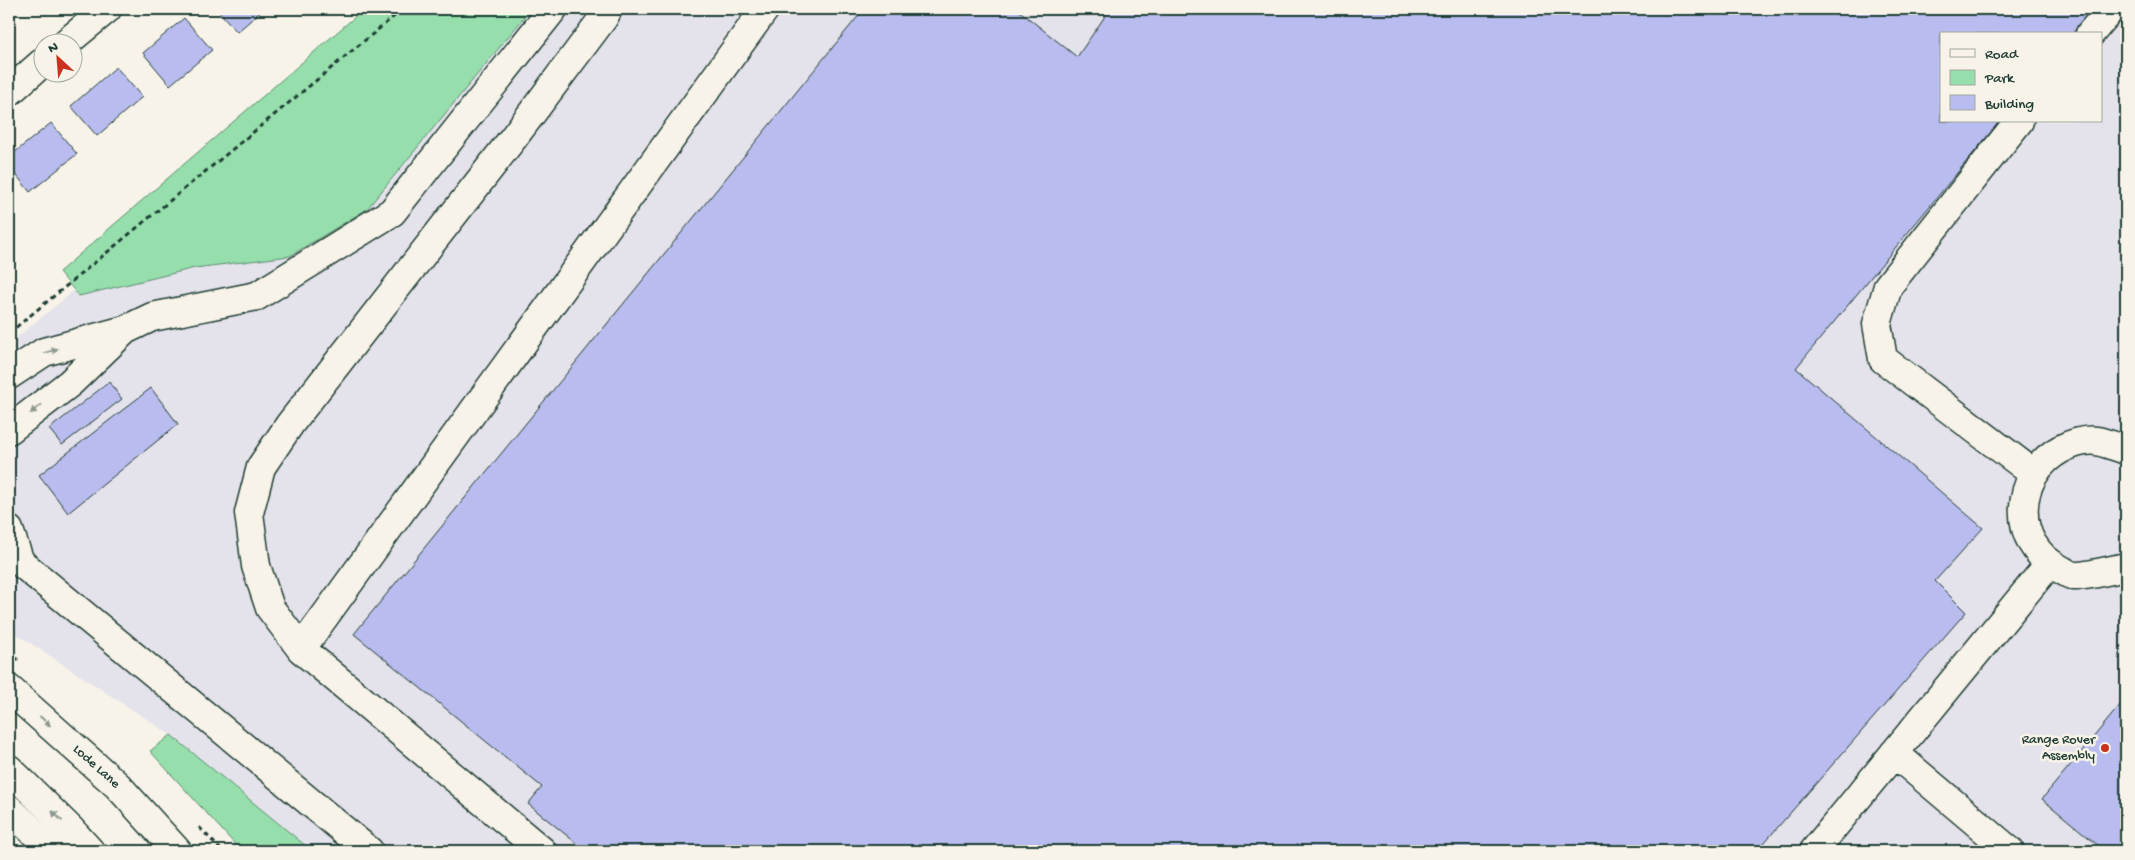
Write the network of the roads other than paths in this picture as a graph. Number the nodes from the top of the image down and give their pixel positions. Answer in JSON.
{"nodes":[{"id":1,"x":108,"y":9,"type":"edge"},
{"id":2,"x":553,"y":9,"type":"edge"},
{"id":3,"x":608,"y":9,"type":"edge"},
{"id":4,"x":765,"y":9,"type":"edge"},
{"id":5,"x":2111,"y":9,"type":"edge"},
{"id":6,"x":79,"y":32,"type":"edge"},
{"id":7,"x":2092,"y":32,"type":"edge"},
{"id":8,"x":32,"y":72,"type":"edge"},
{"id":9,"x":9,"y":92,"type":"edge"},
{"id":10,"x":2018,"y":122,"type":"edge"},
{"id":11,"x":125,"y":330,"type":"junction"},
{"id":12,"x":9,"y":375,"type":"edge"},
{"id":13,"x":10,"y":430,"type":"edge"},
{"id":14,"x":2126,"y":450,"type":"edge"},
{"id":15,"x":2033,"y":473,"type":"junction"},
{"id":16,"x":9,"y":530,"type":"edge"},
{"id":17,"x":2049,"y":564,"type":"junction"},
{"id":18,"x":2126,"y":567,"type":"edge"},
{"id":19,"x":301,"y":649,"type":"junction"},
{"id":20,"x":9,"y":689,"type":"edge"},
{"id":21,"x":1894,"y":753,"type":"junction"},
{"id":22,"x":9,"y":769,"type":"edge"},
{"id":23,"x":9,"y":809,"type":"edge"},
{"id":24,"x":54,"y":851,"type":"edge"},
{"id":25,"x":90,"y":851,"type":"edge"},
{"id":26,"x":177,"y":851,"type":"edge"},
{"id":27,"x":369,"y":851,"type":"edge"},
{"id":28,"x":542,"y":851,"type":"edge"},
{"id":29,"x":1814,"y":851,"type":"edge"},
{"id":30,"x":2010,"y":851,"type":"edge"}],
"edges":[{"from":1,"to":6,"type":"main road"},
{"from":2,"to":11,"type":"main road"},
{"from":3,"to":19,"type":"main road"},
{"from":4,"to":19,"type":"main road"},
{"from":5,"to":7,"type":"main road"},
{"from":8,"to":9,"type":"main road"},
{"from":10,"to":15,"type":"main road"},
{"from":12,"to":11,"type":"main road","one_way":true},
{"from":11,"to":13,"type":"main road","one_way":true},
{"from":14,"to":15,"type":"main road"},
{"from":15,"to":17,"type":"main road"},
{"from":16,"to":27,"type":"main road"},
{"from":17,"to":18,"type":"main road"},
{"from":17,"to":21,"type":"main road"},
{"from":19,"to":28,"type":"main road"},
{"from":20,"to":26,"type":"main road","name":"Lode Lane","one_way":true},
{"from":21,"to":29,"type":"main road"},
{"from":21,"to":30,"type":"main road"},
{"from":25,"to":22,"type":"main road","one_way":true},
{"from":23,"to":24,"type":"main road"}]}
